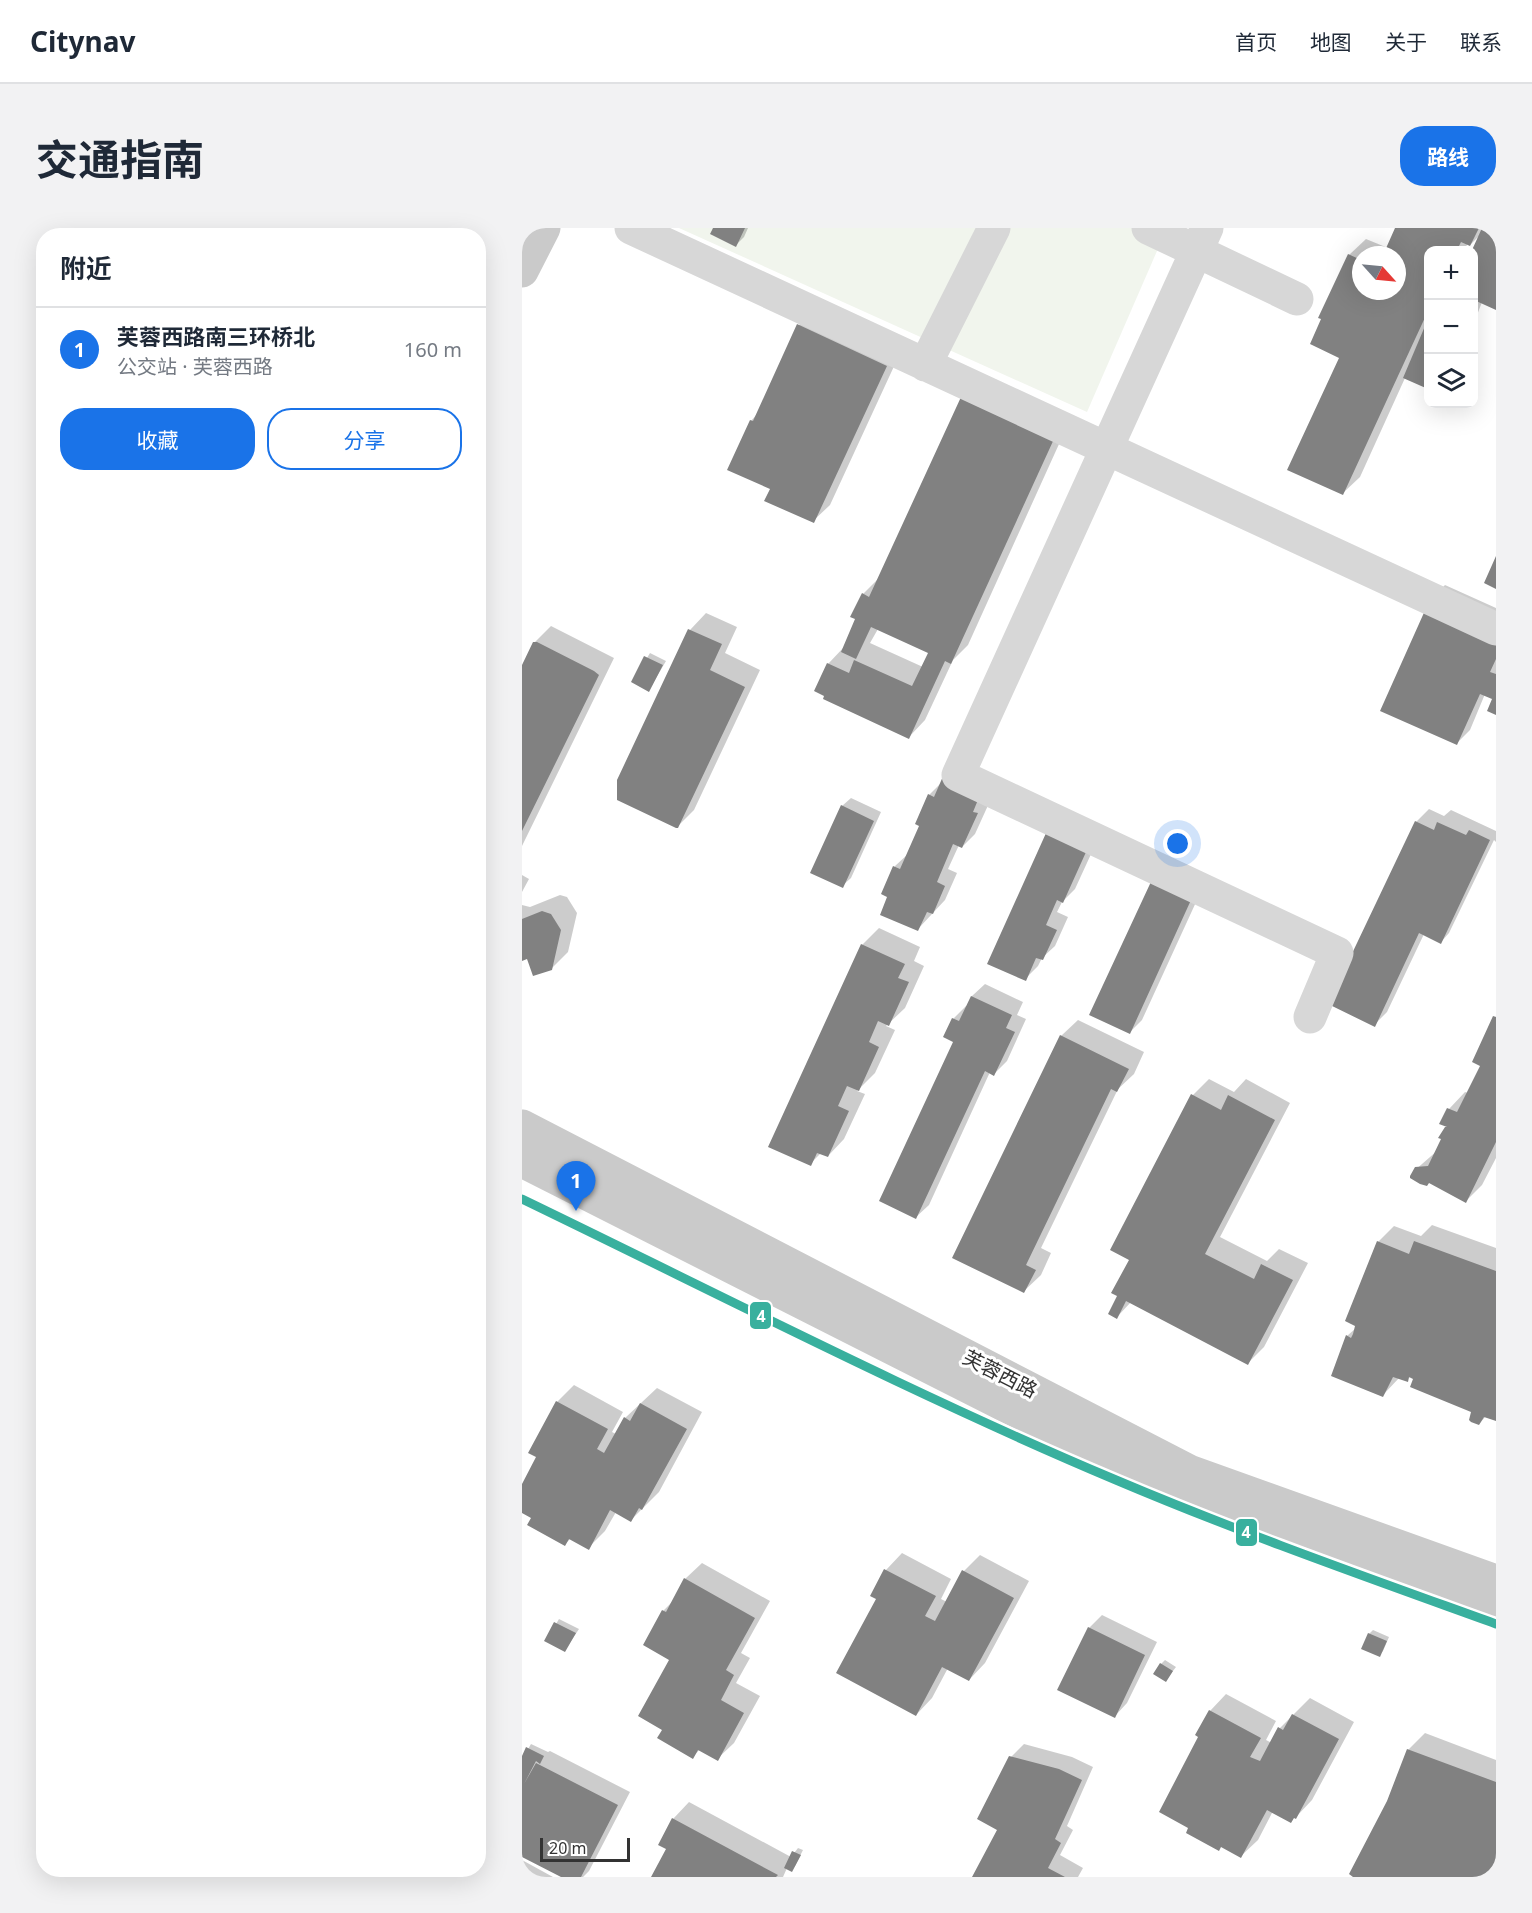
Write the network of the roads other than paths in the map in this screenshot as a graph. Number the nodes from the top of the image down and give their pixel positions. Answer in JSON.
{"nodes":[{"id":1,"x":544,"y":228,"type":"edge"},
{"id":2,"x":631,"y":228,"type":"edge"},
{"id":3,"x":994,"y":228,"type":"edge"},
{"id":4,"x":1148,"y":228,"type":"edge"},
{"id":5,"x":1202,"y":240,"type":"edge"},
{"id":6,"x":522,"y":271,"type":"edge"},
{"id":7,"x":1297,"y":300,"type":"dead end"},
{"id":8,"x":925,"y":365,"type":"junction"},
{"id":9,"x":1106,"y":449,"type":"junction"},
{"id":10,"x":1496,"y":629,"type":"edge"},
{"id":11,"x":1310,"y":1017,"type":"dead end"},
{"id":12,"x":522,"y":1126,"type":"edge"},
{"id":13,"x":522,"y":1161,"type":"edge"},
{"id":14,"x":1496,"y":1581,"type":"edge"},
{"id":15,"x":1496,"y":1609,"type":"edge"}],
"edges":[{"from":1,"to":6,"type":"main road"},
{"from":2,"to":8,"type":"lane"},
{"from":3,"to":8,"type":"lane"},
{"from":4,"to":5,"type":"lane"},
{"from":5,"to":7,"type":"lane"},
{"from":5,"to":9,"type":"lane"},
{"from":8,"to":9,"type":"lane"},
{"from":9,"to":10,"type":"lane"},
{"from":9,"to":11,"type":"lane"},
{"from":12,"to":14,"type":"main road","name":"芙蓉西路"},
{"from":13,"to":15,"type":"main road","name":"芙蓉西路"}]}
